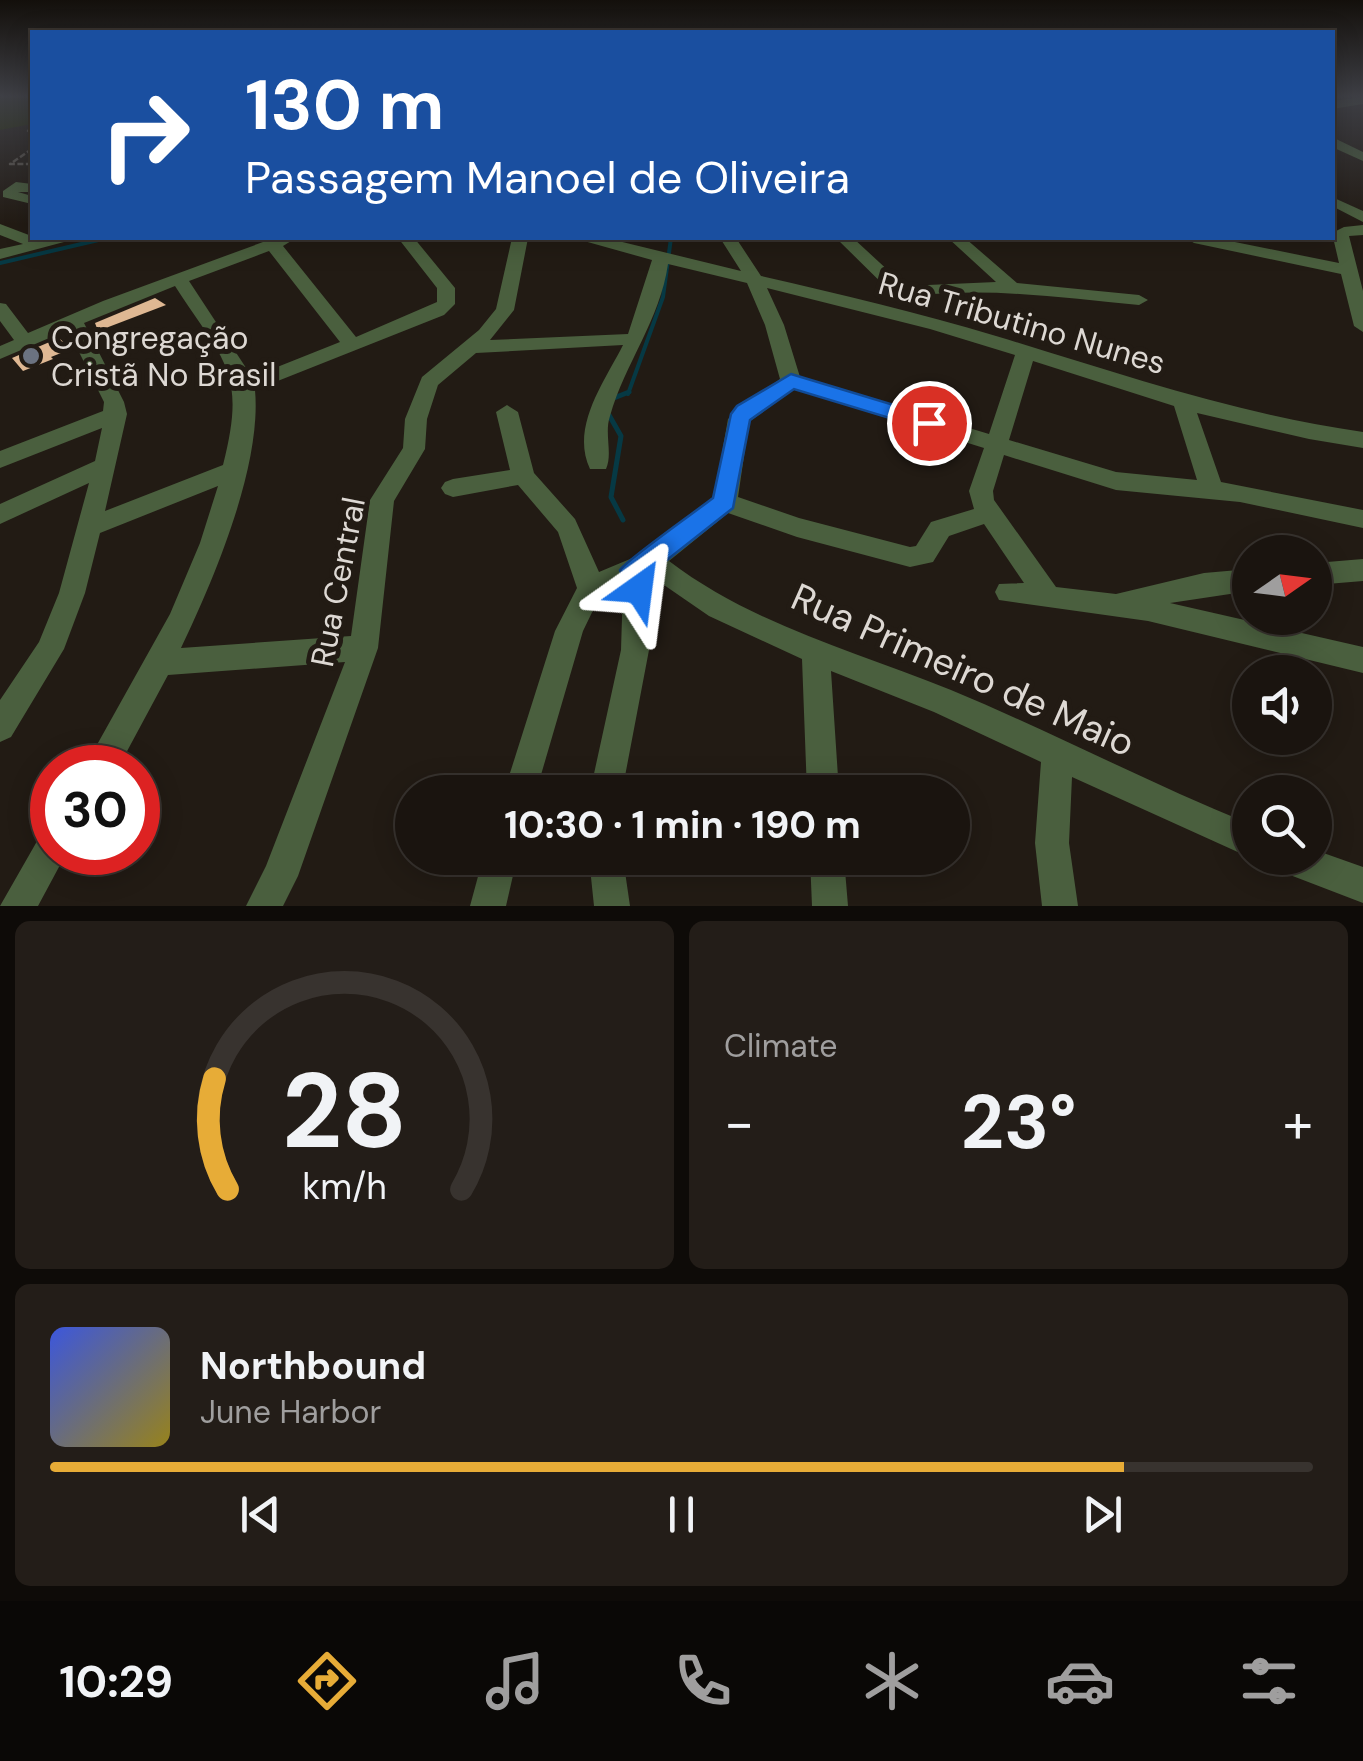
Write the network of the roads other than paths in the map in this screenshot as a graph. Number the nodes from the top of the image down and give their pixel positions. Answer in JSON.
{"nodes":[{"id":1,"x":1335,"y":143,"type":"edge"},
{"id":2,"x":1335,"y":157,"type":"edge"},
{"id":3,"x":1363,"y":157,"type":"edge"},
{"id":4,"x":1363,"y":170,"type":"edge"},
{"id":5,"x":24,"y":187,"type":"edge"},
{"id":6,"x":30,"y":200,"type":"edge"},
{"id":7,"x":1335,"y":201,"type":"dead end"},
{"id":8,"x":1363,"y":217,"type":"edge"},
{"id":9,"x":0,"y":229,"type":"edge"},
{"id":10,"x":1363,"y":230,"type":"edge"},
{"id":11,"x":60,"y":240,"type":"edge"},
{"id":12,"x":280,"y":240,"type":"edge"},
{"id":13,"x":408,"y":240,"type":"edge"},
{"id":14,"x":520,"y":240,"type":"edge"},
{"id":15,"x":597,"y":240,"type":"edge"},
{"id":16,"x":729,"y":240,"type":"edge"},
{"id":17,"x":846,"y":240,"type":"edge"},
{"id":18,"x":958,"y":240,"type":"edge"},
{"id":19,"x":1220,"y":240,"type":"edge"},
{"id":20,"x":38,"y":244,"type":"junction"},
{"id":21,"x":0,"y":254,"type":"edge"},
{"id":22,"x":668,"y":260,"type":"junction"},
{"id":23,"x":1347,"y":270,"type":"junction"},
{"id":24,"x":178,"y":278,"type":"junction"},
{"id":25,"x":754,"y":283,"type":"junction"},
{"id":26,"x":1010,"y":285,"type":"junction"},
{"id":27,"x":901,"y":292,"type":"junction"},
{"id":28,"x":1139,"y":300,"type":"dead end"},
{"id":29,"x":0,"y":308,"type":"edge"},
{"id":30,"x":73,"y":320,"type":"junction"},
{"id":31,"x":934,"y":325,"type":"junction"},
{"id":32,"x":1363,"y":326,"type":"edge"},
{"id":33,"x":635,"y":340,"type":"junction"},
{"id":34,"x":24,"y":341,"type":"junction"},
{"id":35,"x":353,"y":346,"type":"junction"},
{"id":36,"x":470,"y":347,"type":"junction"},
{"id":37,"x":1026,"y":352,"type":"junction"},
{"id":38,"x":0,"y":353,"type":"edge"},
{"id":39,"x":791,"y":381,"type":"junction"},
{"id":40,"x":246,"y":386,"type":"junction"},
{"id":41,"x":1183,"y":401,"type":"junction"},
{"id":42,"x":506,"y":412,"type":"dead end"},
{"id":43,"x":116,"y":414,"type":"junction"},
{"id":44,"x":1363,"y":440,"type":"edge"},
{"id":45,"x":998,"y":444,"type":"junction"},
{"id":46,"x":0,"y":460,"type":"edge"},
{"id":47,"x":598,"y":463,"type":"dead end"},
{"id":48,"x":104,"y":466,"type":"junction"},
{"id":49,"x":234,"y":470,"type":"junction"},
{"id":50,"x":522,"y":476,"type":"junction"},
{"id":51,"x":453,"y":488,"type":"dead end"},
{"id":52,"x":1211,"y":489,"type":"junction"},
{"id":53,"x":725,"y":502,"type":"junction"},
{"id":54,"x":988,"y":514,"type":"junction"},
{"id":55,"x":0,"y":515,"type":"edge"},
{"id":56,"x":1363,"y":519,"type":"edge"},
{"id":57,"x":90,"y":527,"type":"junction"},
{"id":58,"x":642,"y":566,"type":"junction"},
{"id":59,"x":1363,"y":570,"type":"edge"},
{"id":60,"x":1332,"y":573,"type":"edge"},
{"id":61,"x":1232,"y":582,"type":"edge"},
{"id":62,"x":590,"y":588,"type":"junction"},
{"id":63,"x":1008,"y":592,"type":"dead end"},
{"id":64,"x":1046,"y":594,"type":"junction"},
{"id":65,"x":1113,"y":604,"type":"junction"},
{"id":66,"x":364,"y":648,"type":"junction"},
{"id":67,"x":816,"y":654,"type":"junction"},
{"id":68,"x":1363,"y":660,"type":"edge"},
{"id":69,"x":162,"y":662,"type":"junction"},
{"id":70,"x":0,"y":727,"type":"edge"},
{"id":71,"x":113,"y":745,"type":"edge"},
{"id":72,"x":1057,"y":757,"type":"junction"},
{"id":73,"x":525,"y":775,"type":"edge"},
{"id":74,"x":608,"y":775,"type":"edge"},
{"id":75,"x":822,"y":775,"type":"edge"},
{"id":76,"x":1232,"y":834,"type":"edge"},
{"id":77,"x":1332,"y":874,"type":"edge"},
{"id":78,"x":36,"y":875,"type":"edge"},
{"id":79,"x":496,"y":875,"type":"edge"},
{"id":80,"x":608,"y":875,"type":"edge"},
{"id":81,"x":828,"y":875,"type":"edge"},
{"id":82,"x":1363,"y":885,"type":"edge"},
{"id":83,"x":18,"y":906,"type":"edge"},
{"id":84,"x":264,"y":906,"type":"edge"},
{"id":85,"x":488,"y":906,"type":"edge"},
{"id":86,"x":612,"y":906,"type":"edge"},
{"id":87,"x":830,"y":906,"type":"edge"},
{"id":88,"x":1060,"y":906,"type":"edge"}],
"edges":[{"from":1,"to":3,"type":"street"},
{"from":2,"to":4,"type":"street"},
{"from":5,"to":6,"type":"street"},
{"from":7,"to":8,"type":"street"},
{"from":9,"to":20,"type":"street"},
{"from":10,"to":23,"type":"street"},
{"from":11,"to":20,"type":"street"},
{"from":12,"to":24,"type":"street"},
{"from":12,"to":35,"type":"street"},
{"from":13,"to":35,"type":"street"},
{"from":14,"to":36,"type":"street","name":"Rua Central"},
{"from":15,"to":22,"type":"street","name":"Rua Tributino Nunes"},
{"from":16,"to":25,"type":"street"},
{"from":17,"to":27,"type":"street"},
{"from":18,"to":26,"type":"street"},
{"from":19,"to":23,"type":"street"},
{"from":20,"to":21,"type":"street"},
{"from":22,"to":25,"type":"street","name":"Rua Tributino Nunes"},
{"from":22,"to":33,"type":"street"},
{"from":23,"to":32,"type":"street"},
{"from":24,"to":30,"type":"street"},
{"from":24,"to":40,"type":"street"},
{"from":25,"to":31,"type":"street","name":"Rua Tributino Nunes"},
{"from":25,"to":39,"type":"street"},
{"from":26,"to":27,"type":"street"},
{"from":26,"to":28,"type":"street"},
{"from":27,"to":31,"type":"street"},
{"from":29,"to":34,"type":"street"},
{"from":30,"to":34,"type":"street"},
{"from":30,"to":43,"type":"street"},
{"from":31,"to":37,"type":"street","name":"Rua Tributino Nunes"},
{"from":33,"to":36,"type":"street"},
{"from":33,"to":47,"type":"street"},
{"from":34,"to":38,"type":"street"},
{"from":35,"to":40,"type":"street"},
{"from":36,"to":66,"type":"street","name":"Rua Central"},
{"from":37,"to":41,"type":"street","name":"Rua Tributino Nunes"},
{"from":37,"to":45,"type":"street"},
{"from":39,"to":45,"type":"street"},
{"from":39,"to":53,"type":"street"},
{"from":40,"to":49,"type":"street"},
{"from":41,"to":44,"type":"street","name":"Rua Tributino Nunes"},
{"from":41,"to":52,"type":"street"},
{"from":42,"to":50,"type":"street"},
{"from":43,"to":46,"type":"street"},
{"from":43,"to":48,"type":"street"},
{"from":45,"to":52,"type":"street"},
{"from":45,"to":54,"type":"street"},
{"from":48,"to":55,"type":"street"},
{"from":48,"to":57,"type":"street"},
{"from":49,"to":57,"type":"street"},
{"from":49,"to":69,"type":"street"},
{"from":50,"to":51,"type":"street"},
{"from":50,"to":62,"type":"street"},
{"from":52,"to":56,"type":"street"},
{"from":53,"to":54,"type":"street"},
{"from":53,"to":58,"type":"street"},
{"from":54,"to":64,"type":"street"},
{"from":57,"to":70,"type":"street"},
{"from":58,"to":62,"type":"street"},
{"from":58,"to":67,"type":"street","name":"Rua Primeiro de Maio"},
{"from":58,"to":74,"type":"street"},
{"from":59,"to":60,"type":"street"},
{"from":61,"to":65,"type":"street"},
{"from":62,"to":73,"type":"street"},
{"from":63,"to":64,"type":"street"},
{"from":64,"to":65,"type":"street"},
{"from":65,"to":68,"type":"street"},
{"from":66,"to":69,"type":"street"},
{"from":66,"to":84,"type":"street","name":"Rua Central"},
{"from":67,"to":72,"type":"street","name":"Rua Primeiro de Maio"},
{"from":67,"to":75,"type":"street"},
{"from":69,"to":71,"type":"street"},
{"from":72,"to":76,"type":"street","name":"Rua Primeiro de Maio"},
{"from":72,"to":88,"type":"street"},
{"from":77,"to":82,"type":"street"},
{"from":78,"to":83,"type":"street"},
{"from":79,"to":85,"type":"street"},
{"from":80,"to":86,"type":"street"},
{"from":81,"to":87,"type":"street"}]}
